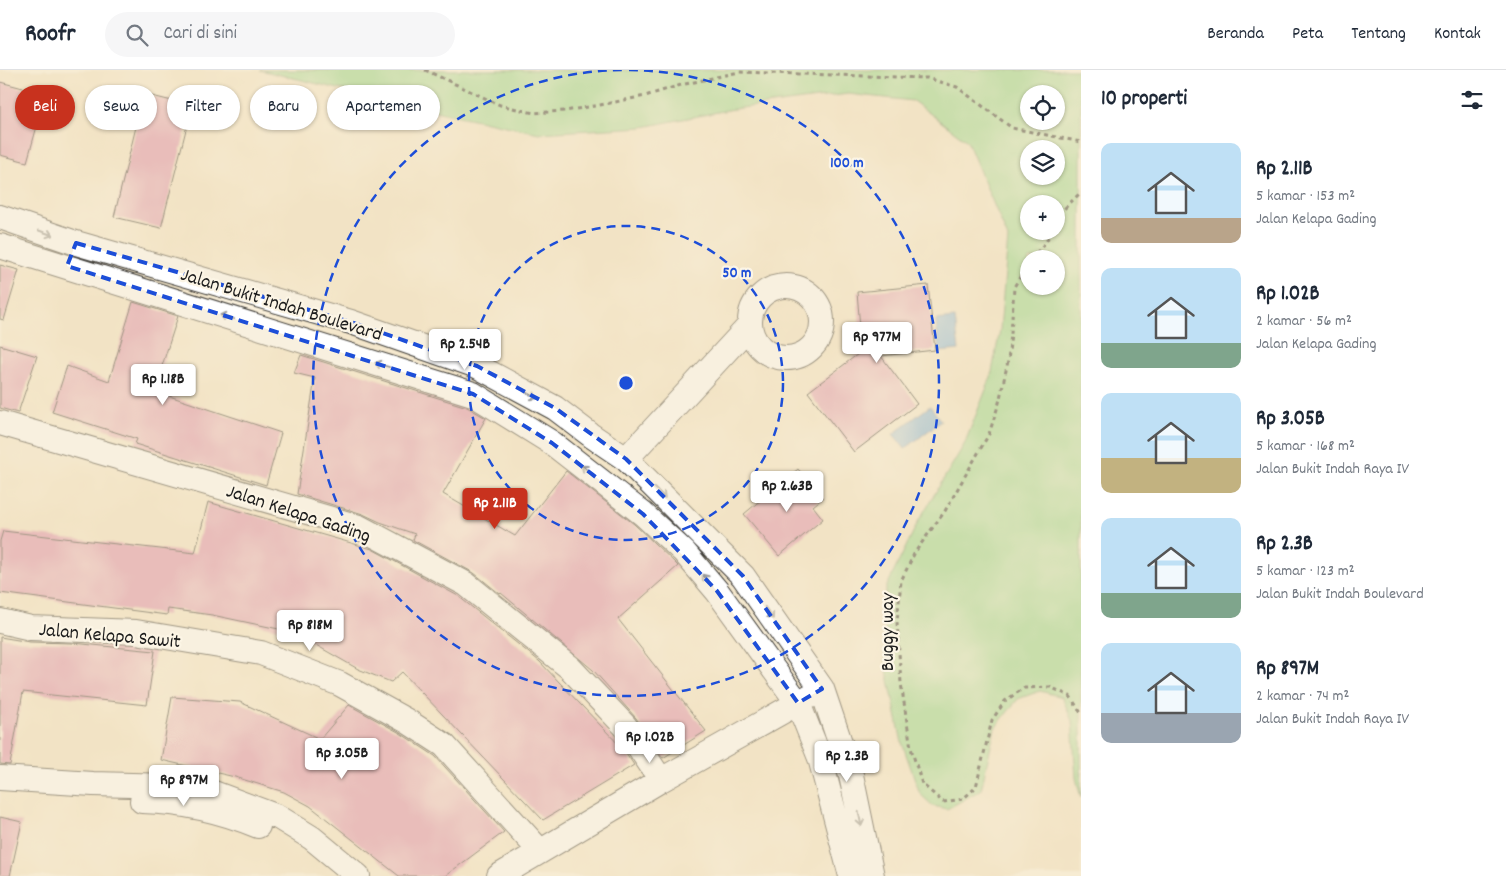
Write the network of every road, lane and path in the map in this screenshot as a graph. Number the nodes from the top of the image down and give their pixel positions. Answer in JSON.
{"nodes":[{"id":1,"x":425,"y":70,"type":"edge"},
{"id":2,"x":1081,"y":142,"type":"edge"},
{"id":3,"x":1081,"y":192,"type":"edge"},
{"id":4,"x":1065,"y":208,"type":"edge"},
{"id":5,"x":0,"y":217,"type":"edge"},
{"id":6,"x":1047,"y":240,"type":"edge"},
{"id":7,"x":76,"y":243,"type":"junction"},
{"id":8,"x":0,"y":246,"type":"edge"},
{"id":9,"x":1039,"y":250,"type":"edge"},
{"id":10,"x":67,"y":266,"type":"junction"},
{"id":11,"x":1020,"y":277,"type":"edge"},
{"id":12,"x":750,"y":325,"type":"dead end"},
{"id":13,"x":0,"y":423,"type":"edge"},
{"id":14,"x":626,"y":458,"type":"junction"},
{"id":15,"x":0,"y":622,"type":"edge"},
{"id":16,"x":822,"y":689,"type":"junction"},
{"id":17,"x":798,"y":703,"type":"junction"},
{"id":18,"x":1081,"y":713,"type":"edge"},
{"id":19,"x":0,"y":778,"type":"edge"},
{"id":20,"x":661,"y":780,"type":"junction"},
{"id":21,"x":0,"y":794,"type":"edge"},
{"id":22,"x":540,"y":851,"type":"junction"},
{"id":23,"x":334,"y":876,"type":"edge"},
{"id":24,"x":358,"y":876,"type":"edge"},
{"id":25,"x":500,"y":876,"type":"edge"},
{"id":26,"x":851,"y":876,"type":"edge"},
{"id":27,"x":872,"y":876,"type":"edge"}],
"edges":[{"from":1,"to":2,"type":"path"},
{"from":3,"to":4,"type":"path"},
{"from":5,"to":7,"type":"street","name":"Jalan Bukit Indah Boulevard","one_way":true},
{"from":6,"to":9,"type":"path","name":"Buggy way"},
{"from":7,"to":10,"type":"street"},
{"from":7,"to":14,"type":"street","name":"Jalan Bukit Indah Boulevard","one_way":true},
{"from":8,"to":10,"type":"street"},
{"from":17,"to":10,"type":"street","one_way":true},
{"from":11,"to":18,"type":"path","name":"Buggy way"},
{"from":12,"to":14,"type":"street"},
{"from":13,"to":20,"type":"street","name":"Jalan Kelapa Gading"},
{"from":14,"to":16,"type":"street","name":"Jalan Bukit Indah Boulevard","one_way":true},
{"from":15,"to":22,"type":"street","name":"Jalan Kelapa Sawit"},
{"from":16,"to":17,"type":"street"},
{"from":16,"to":27,"type":"street","name":"Jalan Bukit Indah Boulevard","one_way":true},
{"from":17,"to":20,"type":"street"},
{"from":17,"to":26,"type":"street"},
{"from":19,"to":24,"type":"street"},
{"from":20,"to":22,"type":"street"},
{"from":21,"to":23,"type":"street"},
{"from":22,"to":25,"type":"street"}]}
